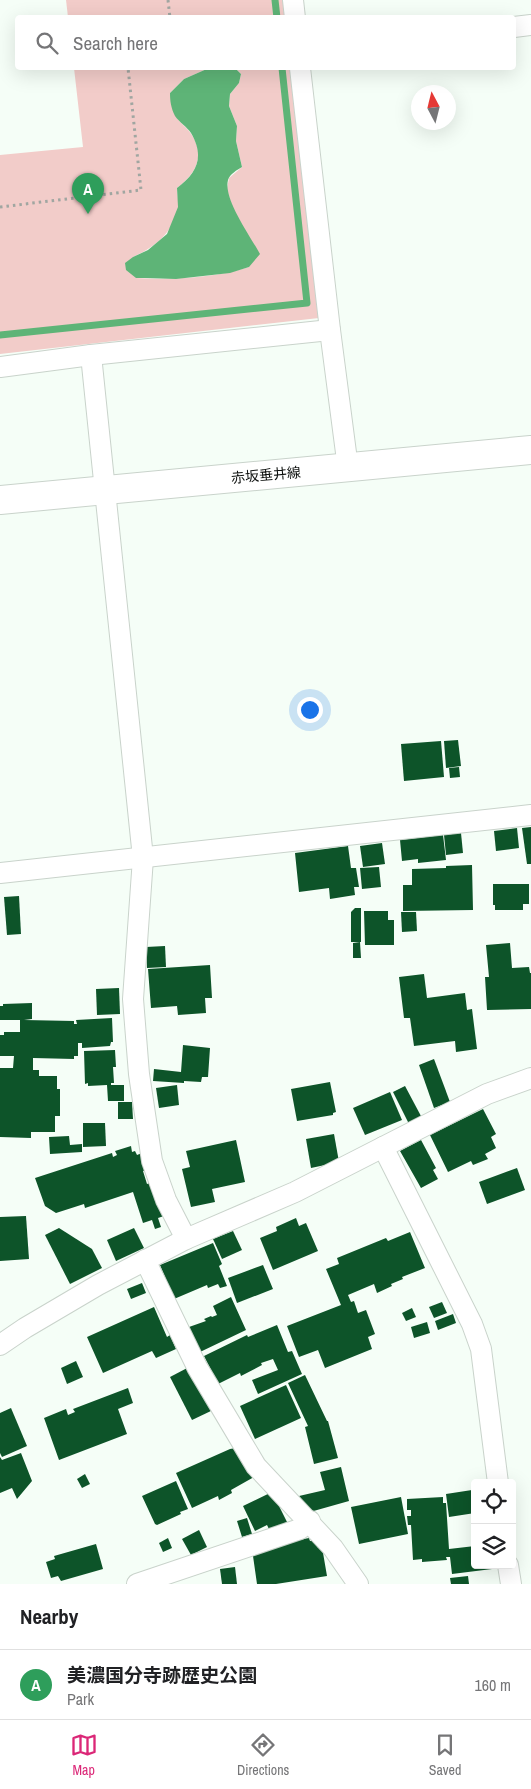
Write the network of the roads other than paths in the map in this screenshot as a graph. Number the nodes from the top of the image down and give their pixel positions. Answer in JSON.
{"nodes":[{"id":1,"x":293,"y":0,"type":"edge"},
{"id":2,"x":295,"y":15,"type":"edge"},
{"id":3,"x":531,"y":25,"type":"edge"},
{"id":4,"x":516,"y":27,"type":"edge"},
{"id":5,"x":300,"y":70,"type":"edge"},
{"id":6,"x":330,"y":330,"type":"junction"},
{"id":7,"x":91,"y":356,"type":"junction"},
{"id":8,"x":0,"y":367,"type":"edge"},
{"id":9,"x":531,"y":450,"type":"edge"},
{"id":10,"x":348,"y":468,"type":"junction"},
{"id":11,"x":105,"y":489,"type":"junction"},
{"id":12,"x":0,"y":500,"type":"edge"},
{"id":13,"x":531,"y":815,"type":"edge"},
{"id":14,"x":143,"y":858,"type":"junction"},
{"id":15,"x":0,"y":873,"type":"edge"},
{"id":16,"x":531,"y":1078,"type":"edge"},
{"id":17,"x":383,"y":1147,"type":"junction"},
{"id":18,"x":186,"y":1239,"type":"junction"},
{"id":19,"x":145,"y":1260,"type":"junction"},
{"id":20,"x":0,"y":1344,"type":"edge"},
{"id":21,"x":497,"y":1479,"type":"edge"},
{"id":22,"x":310,"y":1521,"type":"junction"},
{"id":23,"x":509,"y":1569,"type":"edge"},
{"id":24,"x":137,"y":1584,"type":"edge"},
{"id":25,"x":358,"y":1584,"type":"edge"},
{"id":26,"x":511,"y":1584,"type":"edge"}],
"edges":[{"from":1,"to":2,"type":"street"},
{"from":3,"to":4,"type":"street"},
{"from":5,"to":6,"type":"street"},
{"from":6,"to":7,"type":"street"},
{"from":6,"to":10,"type":"street"},
{"from":7,"to":8,"type":"street"},
{"from":7,"to":11,"type":"street"},
{"from":9,"to":10,"type":"main road","name":"赤坂垂井線"},
{"from":10,"to":11,"type":"main road","name":"赤坂垂井線"},
{"from":11,"to":12,"type":"main road","name":"赤坂垂井線"},
{"from":11,"to":14,"type":"street"},
{"from":13,"to":14,"type":"street"},
{"from":14,"to":15,"type":"street"},
{"from":14,"to":18,"type":"street"},
{"from":16,"to":17,"type":"street"},
{"from":17,"to":18,"type":"street"},
{"from":17,"to":21,"type":"street"},
{"from":18,"to":19,"type":"street"},
{"from":19,"to":20,"type":"street"},
{"from":19,"to":22,"type":"street"},
{"from":22,"to":24,"type":"street"},
{"from":22,"to":25,"type":"street"},
{"from":23,"to":26,"type":"street"}]}
